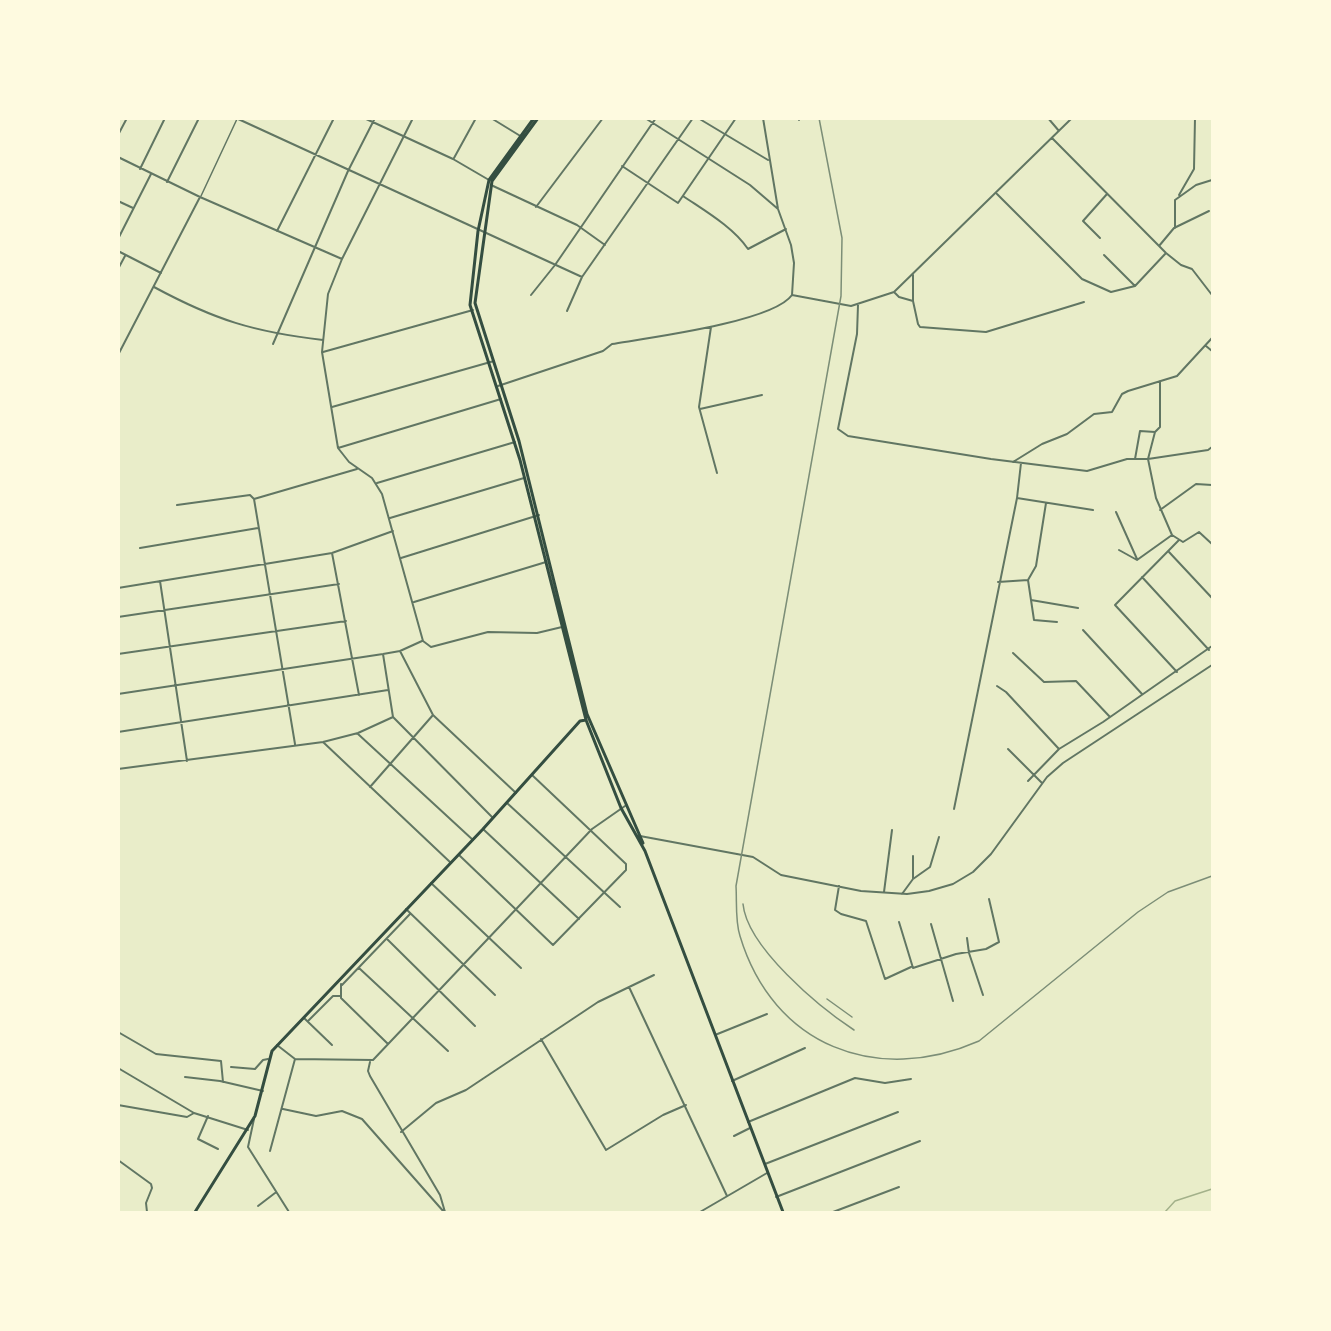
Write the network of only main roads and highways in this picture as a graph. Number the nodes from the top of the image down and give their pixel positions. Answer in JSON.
{"nodes":[{"id":1,"x":536,"y":118,"type":"edge"},
{"id":2,"x":523,"y":137,"type":"junction"},
{"id":3,"x":480,"y":232,"type":"junction"},
{"id":4,"x":474,"y":310,"type":"junction"},
{"id":5,"x":537,"y":516,"type":"junction"},
{"id":6,"x":586,"y":720,"type":"junction"},
{"id":7,"x":623,"y":807,"type":"junction"},
{"id":8,"x":195,"y":1212,"type":"edge"},
{"id":9,"x":783,"y":1212,"type":"edge"}],
"edges":[{"from":1,"to":2,"type":"main road"},
{"from":2,"to":3,"type":"main road"},
{"from":2,"to":3,"type":"main road"},
{"from":3,"to":4,"type":"main road"},
{"from":4,"to":5,"type":"main road"},
{"from":4,"to":5,"type":"main road"},
{"from":5,"to":6,"type":"main road"},
{"from":5,"to":7,"type":"main road"},
{"from":6,"to":7,"type":"main road"},
{"from":6,"to":8,"type":"main road"},
{"from":7,"to":9,"type":"main road"}]}
